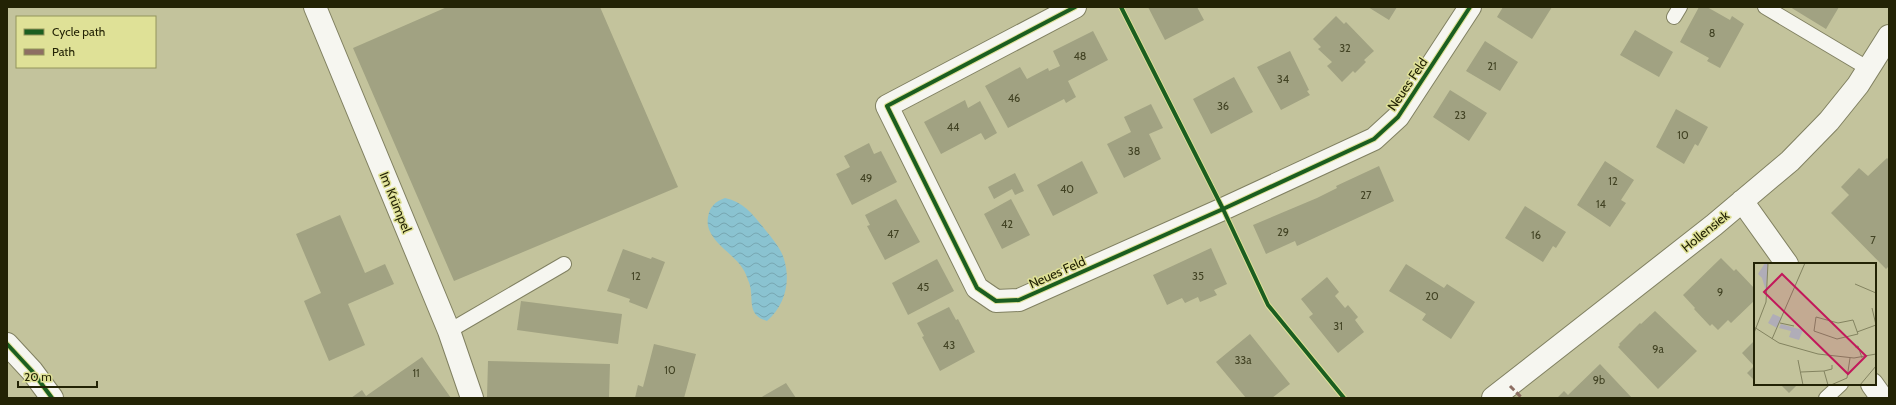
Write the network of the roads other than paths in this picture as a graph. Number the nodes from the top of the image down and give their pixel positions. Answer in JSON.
{"nodes":[{"id":1,"x":315,"y":7,"type":"edge"},
{"id":2,"x":1075,"y":7,"type":"edge"},
{"id":3,"x":1470,"y":7,"type":"edge"},
{"id":4,"x":1765,"y":7,"type":"edge"},
{"id":5,"x":1889,"y":36,"type":"edge"},
{"id":6,"x":1869,"y":69,"type":"junction"},
{"id":7,"x":1742,"y":201,"type":"junction"},
{"id":8,"x":1785,"y":263,"type":"edge"},
{"id":9,"x":564,"y":264,"type":"dead end"},
{"id":10,"x":449,"y":331,"type":"junction"},
{"id":11,"x":7,"y":344,"type":"edge"},
{"id":12,"x":1840,"y":385,"type":"edge"},
{"id":13,"x":1873,"y":385,"type":"edge"},
{"id":14,"x":52,"y":398,"type":"edge"},
{"id":15,"x":472,"y":398,"type":"edge"},
{"id":16,"x":1493,"y":398,"type":"edge"},
{"id":17,"x":1826,"y":398,"type":"edge"},
{"id":18,"x":1882,"y":398,"type":"edge"}],
"edges":[{"from":1,"to":10,"type":"street","name":"Im Krümpel"},
{"from":2,"to":3,"type":"street","name":"Neues Feld"},
{"from":4,"to":6,"type":"lane"},
{"from":5,"to":6,"type":"street","name":"Hollensiek"},
{"from":6,"to":7,"type":"street","name":"Hollensiek"},
{"from":7,"to":8,"type":"street"},
{"from":7,"to":16,"type":"street","name":"Hollensiek"},
{"from":9,"to":10,"type":"lane"},
{"from":10,"to":15,"type":"street","name":"Im Krümpel"},
{"from":11,"to":14,"type":"street"},
{"from":12,"to":17,"type":"lane"},
{"from":13,"to":18,"type":"street"}]}
